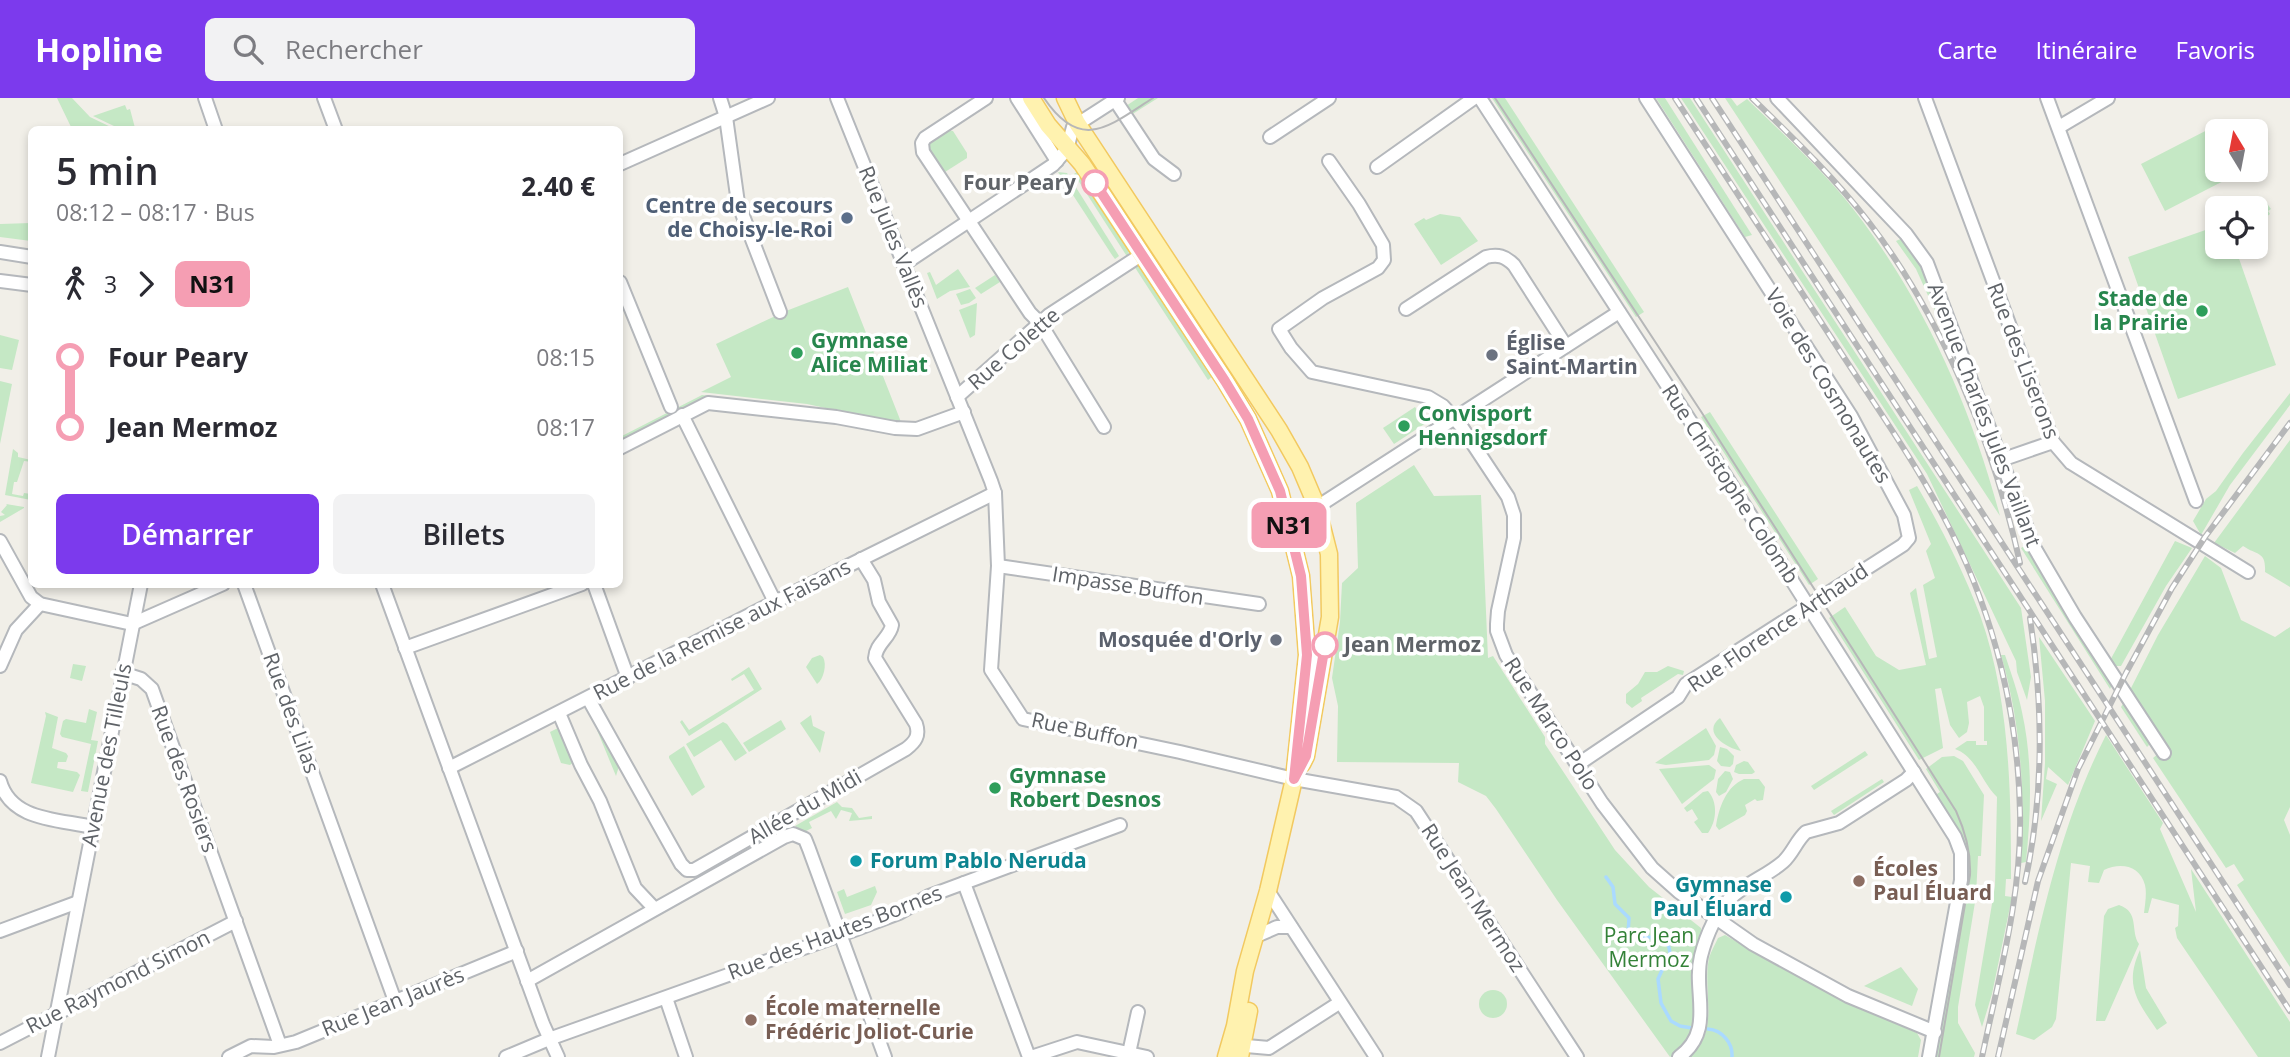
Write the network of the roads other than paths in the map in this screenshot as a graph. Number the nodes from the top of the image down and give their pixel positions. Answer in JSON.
{"nodes":[{"id":1,"x":205,"y":98,"type":"edge"},
{"id":2,"x":324,"y":98,"type":"edge"},
{"id":3,"x":720,"y":98,"type":"edge"},
{"id":4,"x":768,"y":98,"type":"edge"},
{"id":5,"x":837,"y":98,"type":"edge"},
{"id":6,"x":986,"y":98,"type":"edge"},
{"id":7,"x":1017,"y":98,"type":"edge"},
{"id":8,"x":1031,"y":98,"type":"edge"},
{"id":9,"x":1065,"y":98,"type":"edge"},
{"id":10,"x":1329,"y":98,"type":"edge"},
{"id":11,"x":1474,"y":98,"type":"edge"},
{"id":12,"x":1480,"y":98,"type":"edge"},
{"id":13,"x":1646,"y":98,"type":"edge"},
{"id":14,"x":1777,"y":98,"type":"edge"},
{"id":15,"x":1925,"y":98,"type":"edge"},
{"id":16,"x":2047,"y":98,"type":"edge"},
{"id":17,"x":2108,"y":98,"type":"edge"},
{"id":18,"x":1116,"y":99,"type":"edge"},
{"id":19,"x":726,"y":117,"type":"junction"},
{"id":20,"x":1077,"y":122,"type":"junction"},
{"id":21,"x":215,"y":126,"type":"edge"},
{"id":22,"x":334,"y":126,"type":"edge"},
{"id":23,"x":2059,"y":127,"type":"junction"},
{"id":24,"x":1270,"y":137,"type":"dead end"},
{"id":25,"x":1062,"y":155,"type":"junction"},
{"id":26,"x":1328,"y":161,"type":"dead end"},
{"id":27,"x":623,"y":163,"type":"edge"},
{"id":28,"x":1377,"y":167,"type":"dead end"},
{"id":29,"x":1174,"y":174,"type":"dead end"},
{"id":30,"x":969,"y":221,"type":"junction"},
{"id":31,"x":0,"y":252,"type":"edge"},
{"id":32,"x":28,"y":256,"type":"edge"},
{"id":33,"x":1142,"y":256,"type":"junction"},
{"id":34,"x":904,"y":264,"type":"junction"},
{"id":35,"x":0,"y":281,"type":"edge"},
{"id":36,"x":28,"y":284,"type":"edge"},
{"id":37,"x":623,"y":289,"type":"edge"},
{"id":38,"x":1406,"y":309,"type":"dead end"},
{"id":39,"x":780,"y":312,"type":"dead end"},
{"id":40,"x":1619,"y":312,"type":"junction"},
{"id":41,"x":1040,"y":323,"type":"junction"},
{"id":42,"x":1566,"y":346,"type":"junction"},
{"id":43,"x":957,"y":397,"type":"junction"},
{"id":44,"x":671,"y":407,"type":"dead end"},
{"id":45,"x":964,"y":412,"type":"junction"},
{"id":46,"x":682,"y":415,"type":"junction"},
{"id":47,"x":1456,"y":419,"type":"junction"},
{"id":48,"x":1104,"y":427,"type":"dead end"},
{"id":49,"x":2053,"y":442,"type":"junction"},
{"id":50,"x":623,"y":446,"type":"edge"},
{"id":51,"x":2001,"y":460,"type":"junction"},
{"id":52,"x":995,"y":493,"type":"junction"},
{"id":53,"x":2196,"y":501,"type":"dead end"},
{"id":54,"x":1317,"y":507,"type":"junction"},
{"id":55,"x":1909,"y":538,"type":"joint"},
{"id":56,"x":0,"y":541,"type":"edge"},
{"id":57,"x":861,"y":559,"type":"junction"},
{"id":58,"x":998,"y":566,"type":"junction"},
{"id":59,"x":2248,"y":572,"type":"dead end"},
{"id":60,"x":140,"y":588,"type":"edge"},
{"id":61,"x":214,"y":588,"type":"edge"},
{"id":62,"x":245,"y":588,"type":"edge"},
{"id":63,"x":383,"y":588,"type":"edge"},
{"id":64,"x":572,"y":588,"type":"edge"},
{"id":65,"x":595,"y":588,"type":"edge"},
{"id":66,"x":775,"y":602,"type":"junction"},
{"id":67,"x":40,"y":604,"type":"junction"},
{"id":68,"x":1259,"y":604,"type":"dead end"},
{"id":69,"x":1809,"y":605,"type":"junction"},
{"id":70,"x":132,"y":624,"type":"junction"},
{"id":71,"x":405,"y":648,"type":"junction"},
{"id":72,"x":0,"y":666,"type":"edge"},
{"id":73,"x":122,"y":673,"type":"junction"},
{"id":74,"x":628,"y":678,"type":"junction"},
{"id":75,"x":589,"y":698,"type":"junction"},
{"id":76,"x":559,"y":713,"type":"junction"},
{"id":77,"x":2164,"y":753,"type":"dead end"},
{"id":78,"x":1577,"y":765,"type":"junction"},
{"id":79,"x":449,"y":768,"type":"junction"},
{"id":80,"x":1914,"y":772,"type":"junction"},
{"id":81,"x":1294,"y":779,"type":"junction"},
{"id":82,"x":1,"y":790,"type":"edge"},
{"id":83,"x":1120,"y":825,"type":"dead end"},
{"id":84,"x":93,"y":827,"type":"junction"},
{"id":85,"x":964,"y":883,"type":"junction"},
{"id":86,"x":1268,"y":891,"type":"junction"},
{"id":87,"x":78,"y":902,"type":"junction"},
{"id":88,"x":652,"y":905,"type":"dead end"},
{"id":89,"x":1716,"y":919,"type":"junction"},
{"id":90,"x":236,"y":920,"type":"junction"},
{"id":91,"x":1291,"y":927,"type":"junction"},
{"id":92,"x":0,"y":931,"type":"edge"},
{"id":93,"x":1261,"y":934,"type":"junction"},
{"id":94,"x":840,"y":935,"type":"junction"},
{"id":95,"x":517,"y":951,"type":"junction"},
{"id":96,"x":527,"y":981,"type":"junction"},
{"id":97,"x":666,"y":998,"type":"junction"},
{"id":98,"x":396,"y":1001,"type":"junction"},
{"id":99,"x":1339,"y":1003,"type":"junction"},
{"id":100,"x":1138,"y":1012,"type":"dead end"},
{"id":101,"x":56,"y":1014,"type":"junction"},
{"id":102,"x":1935,"y":1032,"type":"junction"},
{"id":103,"x":549,"y":1039,"type":"junction"},
{"id":104,"x":0,"y":1043,"type":"edge"},
{"id":105,"x":280,"y":1045,"type":"junction"},
{"id":106,"x":1234,"y":1051,"type":"edge"},
{"id":107,"x":1129,"y":1053,"type":"junction"},
{"id":108,"x":48,"y":1057,"type":"edge"},
{"id":109,"x":229,"y":1057,"type":"edge"},
{"id":110,"x":506,"y":1057,"type":"edge"},
{"id":111,"x":558,"y":1057,"type":"edge"},
{"id":112,"x":686,"y":1057,"type":"edge"},
{"id":113,"x":885,"y":1057,"type":"edge"},
{"id":114,"x":1030,"y":1057,"type":"edge"},
{"id":115,"x":1147,"y":1057,"type":"edge"},
{"id":116,"x":1376,"y":1057,"type":"edge"},
{"id":117,"x":1577,"y":1057,"type":"edge"},
{"id":118,"x":1679,"y":1057,"type":"edge"},
{"id":119,"x":1929,"y":1057,"type":"edge"}],
"edges":[{"from":1,"to":21,"type":"street"},
{"from":2,"to":22,"type":"street"},
{"from":3,"to":19,"type":"street"},
{"from":4,"to":19,"type":"street"},
{"from":5,"to":34,"type":"street","name":"Rue Jules Vallès"},
{"from":6,"to":30,"type":"street"},
{"from":7,"to":25,"type":"street"},
{"from":8,"to":25,"type":"main road"},
{"from":9,"to":20,"type":"main road"},
{"from":10,"to":24,"type":"street"},
{"from":11,"to":28,"type":"street"},
{"from":12,"to":40,"type":"street","name":"Rue Christophe Colomb"},
{"from":13,"to":55,"type":"street","name":"Voie des Cosmonautes"},
{"from":14,"to":51,"type":"street","name":"Avenue Charles Jules Vaillant"},
{"from":15,"to":49,"type":"street","name":"Rue des Liserons"},
{"from":16,"to":23,"type":"street"},
{"from":17,"to":23,"type":"street"},
{"from":18,"to":20,"type":"street"},
{"from":18,"to":29,"type":"street"},
{"from":19,"to":27,"type":"street"},
{"from":19,"to":39,"type":"street"},
{"from":20,"to":25,"type":"street"},
{"from":20,"to":54,"type":"main road"},
{"from":23,"to":53,"type":"street"},
{"from":25,"to":30,"type":"street"},
{"from":25,"to":33,"type":"main road"},
{"from":26,"to":47,"type":"street","name":"Rue Marco Polo"},
{"from":30,"to":34,"type":"street"},
{"from":30,"to":41,"type":"street"},
{"from":31,"to":32,"type":"street"},
{"from":33,"to":41,"type":"street","name":"Rue Colette"},
{"from":33,"to":81,"type":"main road"},
{"from":34,"to":43,"type":"street","name":"Rue Jules Vallès"},
{"from":35,"to":36,"type":"street"},
{"from":37,"to":44,"type":"street"},
{"from":38,"to":42,"type":"street"},
{"from":40,"to":42,"type":"street"},
{"from":40,"to":69,"type":"street","name":"Rue Christophe Colomb"},
{"from":41,"to":43,"type":"street","name":"Rue Colette"},
{"from":41,"to":48,"type":"street"},
{"from":42,"to":47,"type":"street"},
{"from":43,"to":45,"type":"street","name":"Rue Jules Vallès"},
{"from":45,"to":46,"type":"street"},
{"from":45,"to":52,"type":"street","name":"Rue Jules Vallès"},
{"from":46,"to":50,"type":"street"},
{"from":46,"to":66,"type":"street"},
{"from":47,"to":54,"type":"street"},
{"from":47,"to":78,"type":"street","name":"Rue Marco Polo"},
{"from":49,"to":51,"type":"street"},
{"from":49,"to":59,"type":"street","name":"Rue des Liserons"},
{"from":51,"to":77,"type":"street","name":"Avenue Charles Jules Vaillant"},
{"from":52,"to":57,"type":"street","name":"Rue de la Remise aux Faisans"},
{"from":52,"to":58,"type":"street","name":"Rue Buffon"},
{"from":54,"to":81,"type":"main road"},
{"from":55,"to":69,"type":"street","name":"Rue Florence Arthaud"},
{"from":56,"to":67,"type":"street"},
{"from":57,"to":66,"type":"street","name":"Rue de la Remise aux Faisans"},
{"from":57,"to":75,"type":"street","name":"Allée du Midi"},
{"from":58,"to":68,"type":"street","name":"Impasse Buffon"},
{"from":58,"to":81,"type":"street","name":"Rue Buffon"},
{"from":60,"to":70,"type":"street","name":"Avenue des Tilleuls"},
{"from":61,"to":70,"type":"street"},
{"from":62,"to":98,"type":"street","name":"Rue des Lilas"},
{"from":63,"to":71,"type":"street"},
{"from":64,"to":71,"type":"street"},
{"from":65,"to":74,"type":"street"},
{"from":66,"to":74,"type":"street","name":"Rue de la Remise aux Faisans"},
{"from":67,"to":70,"type":"street"},
{"from":67,"to":72,"type":"street"},
{"from":69,"to":78,"type":"street","name":"Rue Florence Arthaud"},
{"from":69,"to":80,"type":"street","name":"Rue Christophe Colomb"},
{"from":70,"to":73,"type":"street","name":"Avenue des Tilleuls"},
{"from":71,"to":79,"type":"street"},
{"from":73,"to":84,"type":"street","name":"Avenue des Tilleuls"},
{"from":73,"to":90,"type":"street","name":"Rue des Rosiers"},
{"from":74,"to":75,"type":"street","name":"Rue de la Remise aux Faisans"},
{"from":75,"to":76,"type":"street","name":"Rue de la Remise aux Faisans"},
{"from":76,"to":79,"type":"street","name":"Rue de la Remise aux Faisans"},
{"from":76,"to":88,"type":"street"},
{"from":78,"to":89,"type":"street","name":"Rue Marco Polo"},
{"from":79,"to":95,"type":"street"},
{"from":80,"to":89,"type":"street"},
{"from":80,"to":102,"type":"street","name":"Rue Christophe Colomb"},
{"from":81,"to":86,"type":"main road"},
{"from":81,"to":117,"type":"street","name":"Rue Jean Mermoz"},
{"from":82,"to":84,"type":"street"},
{"from":83,"to":85,"type":"street","name":"Rue des Hautes Bornes"},
{"from":84,"to":87,"type":"street","name":"Avenue des Tilleuls"},
{"from":85,"to":94,"type":"street","name":"Rue des Hautes Bornes"},
{"from":85,"to":114,"type":"street"},
{"from":86,"to":91,"type":"street"},
{"from":86,"to":93,"type":"main road"},
{"from":86,"to":106,"type":"main road"},
{"from":87,"to":92,"type":"street"},
{"from":87,"to":101,"type":"street","name":"Avenue des Tilleuls"},
{"from":89,"to":102,"type":"street","name":"Rue Marco Polo"},
{"from":89,"to":118,"type":"street"},
{"from":90,"to":101,"type":"street","name":"Rue Raymond Simon"},
{"from":90,"to":105,"type":"street","name":"Rue des Rosiers"},
{"from":91,"to":93,"type":"street"},
{"from":91,"to":99,"type":"street"},
{"from":93,"to":106,"type":"main road"},
{"from":94,"to":96,"type":"street"},
{"from":94,"to":97,"type":"street","name":"Rue des Hautes Bornes"},
{"from":94,"to":113,"type":"street"},
{"from":95,"to":96,"type":"street"},
{"from":95,"to":98,"type":"street","name":"Rue Jean Jaurès"},
{"from":96,"to":103,"type":"street"},
{"from":97,"to":103,"type":"street","name":"Rue des Hautes Bornes"},
{"from":97,"to":112,"type":"street"},
{"from":98,"to":105,"type":"street","name":"Rue Jean Jaurès"},
{"from":99,"to":106,"type":"street"},
{"from":99,"to":116,"type":"street"},
{"from":100,"to":107,"type":"street"},
{"from":101,"to":104,"type":"street","name":"Rue Raymond Simon"},
{"from":101,"to":108,"type":"street","name":"Avenue des Tilleuls"},
{"from":102,"to":119,"type":"street"},
{"from":103,"to":110,"type":"street","name":"Rue des Hautes Bornes"},
{"from":103,"to":111,"type":"street"},
{"from":105,"to":109,"type":"street","name":"Rue Jean Jaurès"},
{"from":107,"to":114,"type":"street"},
{"from":107,"to":115,"type":"street"}]}
